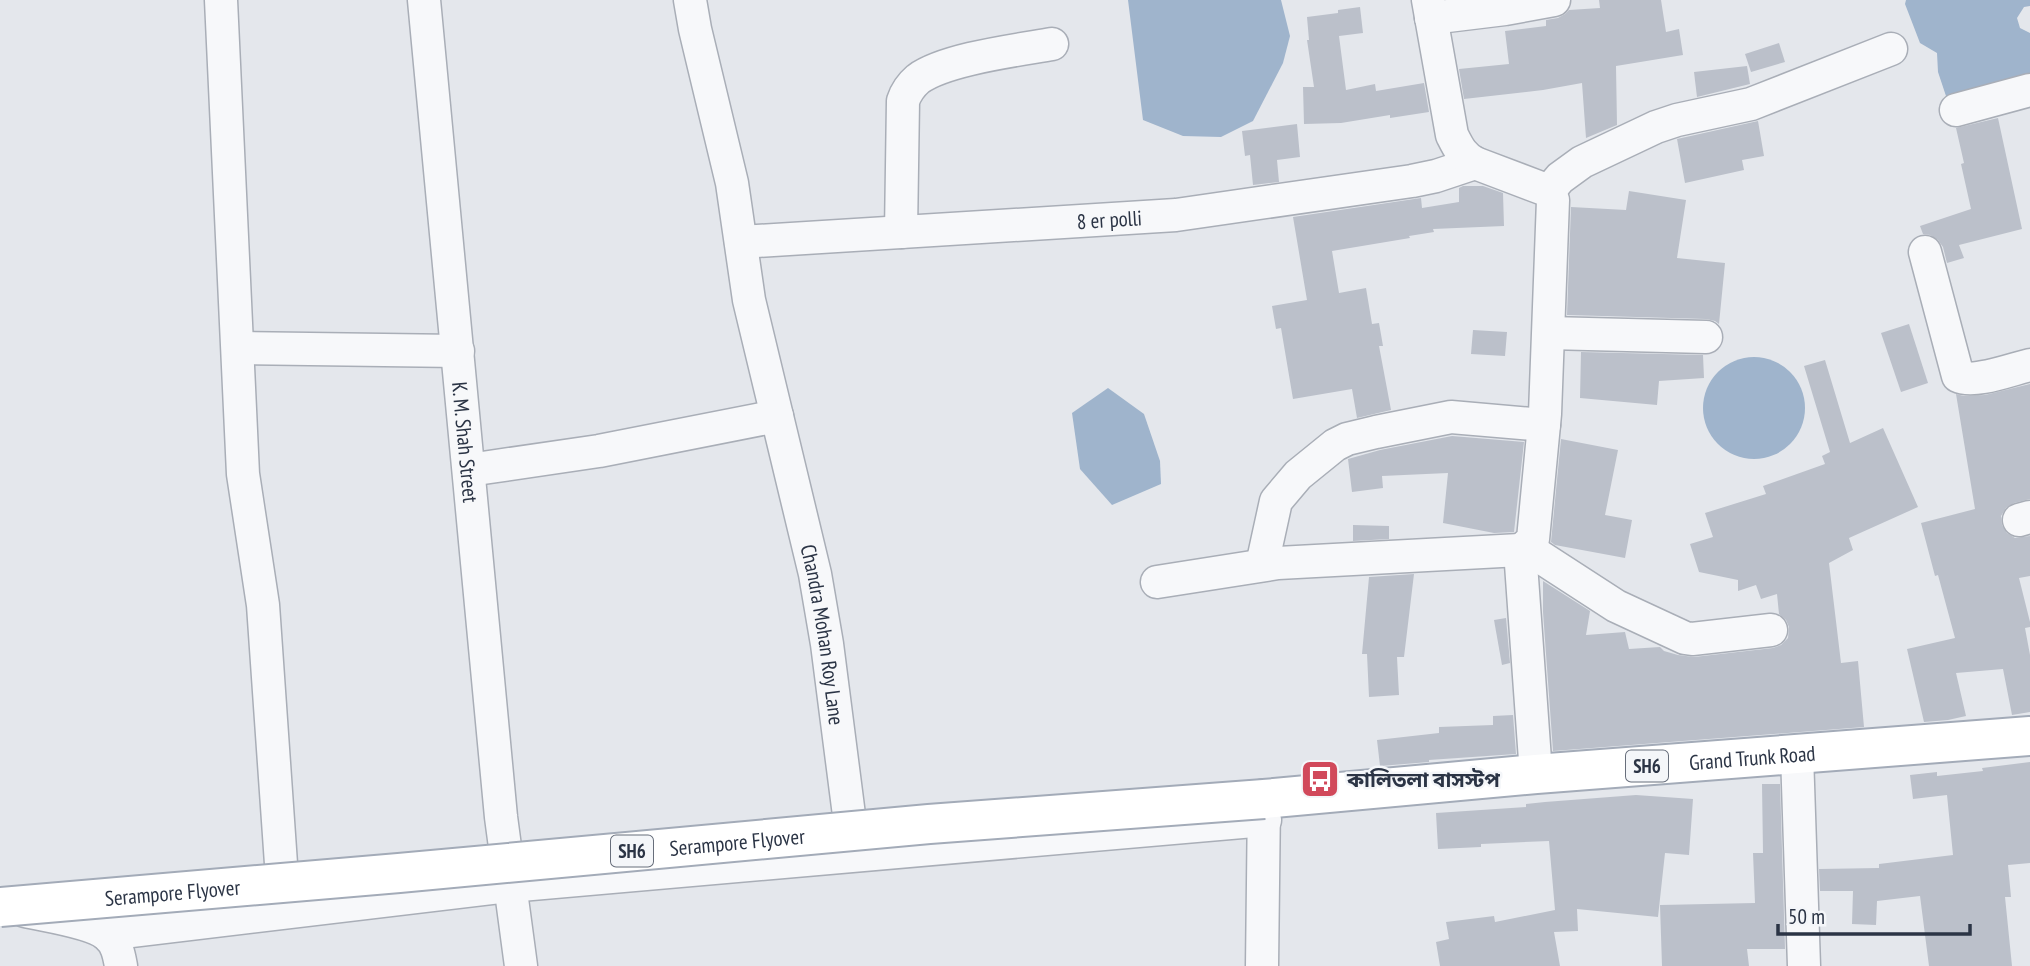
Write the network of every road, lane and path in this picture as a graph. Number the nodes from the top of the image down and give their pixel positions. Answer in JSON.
{"nodes":[{"id":1,"x":221,"y":0,"type":"edge"},
{"id":2,"x":424,"y":0,"type":"edge"},
{"id":3,"x":690,"y":0,"type":"edge"},
{"id":4,"x":1554,"y":0,"type":"edge"},
{"id":5,"x":1429,"y":9,"type":"edge"},
{"id":6,"x":1052,"y":44,"type":"dead end"},
{"id":7,"x":1891,"y":49,"type":"dead end"},
{"id":8,"x":2030,"y":90,"type":"edge"},
{"id":9,"x":1956,"y":110,"type":"dead end"},
{"id":10,"x":1475,"y":163,"type":"junction"},
{"id":11,"x":1549,"y":191,"type":"junction"},
{"id":12,"x":901,"y":232,"type":"junction"},
{"id":13,"x":741,"y":242,"type":"junction"},
{"id":14,"x":1925,"y":252,"type":"dead end"},
{"id":15,"x":1549,"y":332,"type":"junction"},
{"id":16,"x":1706,"y":337,"type":"dead end"},
{"id":17,"x":238,"y":348,"type":"junction"},
{"id":18,"x":458,"y":351,"type":"junction"},
{"id":19,"x":2030,"y":365,"type":"edge"},
{"id":20,"x":777,"y":416,"type":"junction"},
{"id":21,"x":1544,"y":425,"type":"junction"},
{"id":22,"x":469,"y":470,"type":"junction"},
{"id":23,"x":1523,"y":549,"type":"junction"},
{"id":24,"x":1262,"y":565,"type":"junction"},
{"id":25,"x":1157,"y":582,"type":"dead end"},
{"id":26,"x":1771,"y":630,"type":"dead end"},
{"id":27,"x":2030,"y":736,"type":"edge"},
{"id":28,"x":1797,"y":754,"type":"junction"},
{"id":29,"x":1536,"y":774,"type":"junction"},
{"id":30,"x":1265,"y":809,"type":"junction"},
{"id":31,"x":854,"y":855,"type":"junction"},
{"id":32,"x":509,"y":886,"type":"junction"},
{"id":33,"x":0,"y":906,"type":"edge"},
{"id":34,"x":285,"y":912,"type":"junction"},
{"id":35,"x":106,"y":934,"type":"junction"},
{"id":36,"x":121,"y":966,"type":"edge"},
{"id":37,"x":521,"y":966,"type":"edge"},
{"id":38,"x":1262,"y":966,"type":"edge"},
{"id":39,"x":1804,"y":966,"type":"edge"}],
"edges":[{"from":1,"to":17,"type":"street"},
{"from":2,"to":18,"type":"street","name":"K. M. Shah Street"},
{"from":3,"to":13,"type":"street","name":"Chandra Mohan Roy Lane"},
{"from":4,"to":5,"type":"street"},
{"from":5,"to":10,"type":"street"},
{"from":6,"to":12,"type":"street"},
{"from":7,"to":11,"type":"street"},
{"from":8,"to":9,"type":"street"},
{"from":10,"to":11,"type":"street"},
{"from":10,"to":12,"type":"street","name":"8 er polli"},
{"from":11,"to":15,"type":"street"},
{"from":12,"to":13,"type":"street","name":"8 er polli"},
{"from":13,"to":20,"type":"street","name":"Chandra Mohan Roy Lane"},
{"from":14,"to":19,"type":"street"},
{"from":15,"to":16,"type":"street"},
{"from":15,"to":21,"type":"street"},
{"from":17,"to":18,"type":"street"},
{"from":17,"to":34,"type":"street"},
{"from":18,"to":22,"type":"street","name":"K. M. Shah Street"},
{"from":20,"to":22,"type":"street"},
{"from":20,"to":31,"type":"street","name":"Chandra Mohan Roy Lane"},
{"from":21,"to":23,"type":"street"},
{"from":21,"to":24,"type":"street"},
{"from":22,"to":32,"type":"street","name":"K. M. Shah Street"},
{"from":23,"to":24,"type":"street"},
{"from":23,"to":26,"type":"street"},
{"from":23,"to":29,"type":"street"},
{"from":24,"to":25,"type":"street"},
{"from":27,"to":28,"type":"main road","name":"Grand Trunk Road","number":"SH6"},
{"from":28,"to":29,"type":"main road","name":"Grand Trunk Road","number":"SH6"},
{"from":28,"to":39,"type":"street"},
{"from":29,"to":30,"type":"main road","name":"Grand Trunk Road","number":"SH6"},
{"from":30,"to":31,"type":"street"},
{"from":30,"to":33,"type":"main road","name":"Serampore Flyover","number":"SH6","bridge":true},
{"from":30,"to":38,"type":"street"},
{"from":31,"to":32,"type":"street"},
{"from":32,"to":34,"type":"street"},
{"from":32,"to":37,"type":"street","name":"K. M. Shah Street"},
{"from":33,"to":35,"type":"street"},
{"from":34,"to":35,"type":"street"},
{"from":35,"to":36,"type":"street"}]}
